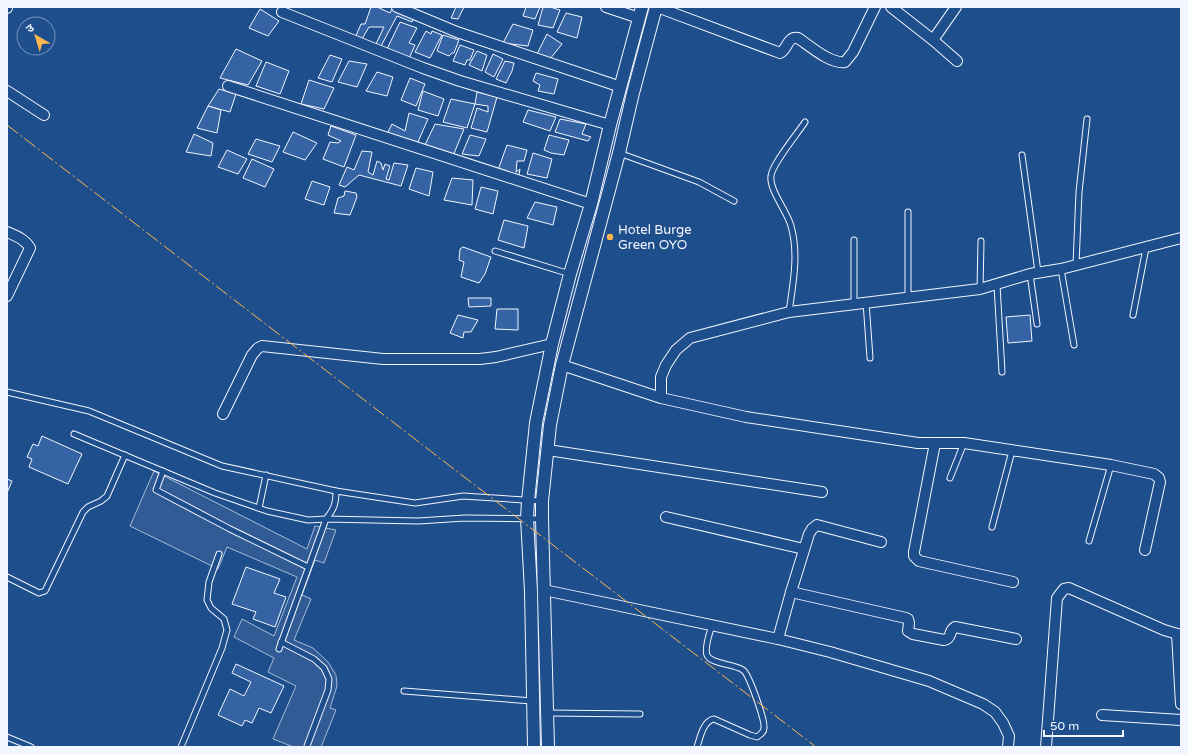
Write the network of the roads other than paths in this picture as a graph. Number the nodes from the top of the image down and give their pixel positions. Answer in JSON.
{"nodes":[{"id":1,"x":397,"y":7,"type":"edge"},
{"id":2,"x":606,"y":7,"type":"edge"},
{"id":3,"x":656,"y":7,"type":"edge"},
{"id":4,"x":875,"y":7,"type":"edge"},
{"id":5,"x":891,"y":7,"type":"edge"},
{"id":6,"x":956,"y":7,"type":"edge"},
{"id":7,"x":282,"y":12,"type":"dead end"},
{"id":8,"x":640,"y":13,"type":"edge"},
{"id":9,"x":933,"y":40,"type":"junction"},
{"id":10,"x":957,"y":61,"type":"dead end"},
{"id":11,"x":228,"y":86,"type":"dead end"},
{"id":12,"x":621,"y":86,"type":"junction"},
{"id":13,"x":7,"y":91,"type":"edge"},
{"id":14,"x":44,"y":115,"type":"dead end"},
{"id":15,"x":1087,"y":119,"type":"dead end"},
{"id":16,"x":806,"y":122,"type":"dead end"},
{"id":17,"x":610,"y":125,"type":"junction"},
{"id":18,"x":619,"y":153,"type":"junction"},
{"id":19,"x":1022,"y":155,"type":"dead end"},
{"id":20,"x":734,"y":201,"type":"dead end"},
{"id":21,"x":591,"y":204,"type":"junction"},
{"id":22,"x":908,"y":212,"type":"dead end"},
{"id":23,"x":7,"y":232,"type":"edge"},
{"id":24,"x":1181,"y":238,"type":"edge"},
{"id":25,"x":854,"y":240,"type":"dead end"},
{"id":26,"x":981,"y":241,"type":"dead end"},
{"id":27,"x":1146,"y":248,"type":"junction"},
{"id":28,"x":495,"y":251,"type":"dead end"},
{"id":29,"x":1076,"y":265,"type":"junction"},
{"id":30,"x":1061,"y":269,"type":"junction"},
{"id":31,"x":1034,"y":273,"type":"junction"},
{"id":32,"x":570,"y":274,"type":"junction"},
{"id":33,"x":997,"y":285,"type":"junction"},
{"id":34,"x":980,"y":289,"type":"junction"},
{"id":35,"x":7,"y":296,"type":"edge"},
{"id":36,"x":908,"y":297,"type":"junction"},
{"id":37,"x":866,"y":302,"type":"junction"},
{"id":38,"x":854,"y":304,"type":"junction"},
{"id":39,"x":789,"y":312,"type":"junction"},
{"id":40,"x":1133,"y":316,"type":"dead end"},
{"id":41,"x":1036,"y":324,"type":"dead end"},
{"id":42,"x":552,"y":344,"type":"junction"},
{"id":43,"x":1074,"y":345,"type":"dead end"},
{"id":44,"x":870,"y":358,"type":"dead end"},
{"id":45,"x":562,"y":364,"type":"junction"},
{"id":46,"x":1002,"y":372,"type":"dead end"},
{"id":47,"x":7,"y":392,"type":"edge"},
{"id":48,"x":661,"y":398,"type":"junction"},
{"id":49,"x":223,"y":414,"type":"dead end"},
{"id":50,"x":74,"y":434,"type":"dead end"},
{"id":51,"x":964,"y":443,"type":"junction"},
{"id":52,"x":935,"y":444,"type":"junction"},
{"id":53,"x":548,"y":450,"type":"junction"},
{"id":54,"x":1012,"y":450,"type":"junction"},
{"id":55,"x":125,"y":455,"type":"junction"},
{"id":56,"x":1111,"y":465,"type":"junction"},
{"id":57,"x":163,"y":471,"type":"junction"},
{"id":58,"x":266,"y":475,"type":"junction"},
{"id":59,"x":950,"y":478,"type":"dead end"},
{"id":60,"x":336,"y":490,"type":"junction"},
{"id":61,"x":822,"y":492,"type":"dead end"},
{"id":62,"x":528,"y":501,"type":"junction"},
{"id":63,"x":542,"y":501,"type":"junction"},
{"id":64,"x":259,"y":508,"type":"junction"},
{"id":65,"x":666,"y":517,"type":"dead end"},
{"id":66,"x":527,"y":518,"type":"junction"},
{"id":67,"x":542,"y":518,"type":"junction"},
{"id":68,"x":326,"y":519,"type":"junction"},
{"id":69,"x":992,"y":527,"type":"dead end"},
{"id":70,"x":1089,"y":541,"type":"dead end"},
{"id":71,"x":881,"y":542,"type":"dead end"},
{"id":72,"x":804,"y":549,"type":"junction"},
{"id":73,"x":1145,"y":550,"type":"dead end"},
{"id":74,"x":219,"y":554,"type":"dead end"},
{"id":75,"x":308,"y":568,"type":"junction"},
{"id":76,"x":7,"y":577,"type":"edge"},
{"id":77,"x":1014,"y":582,"type":"dead end"},
{"id":78,"x":544,"y":590,"type":"junction"},
{"id":79,"x":791,"y":592,"type":"junction"},
{"id":80,"x":712,"y":625,"type":"junction"},
{"id":81,"x":1179,"y":635,"type":"edge"},
{"id":82,"x":778,"y":639,"type":"junction"},
{"id":83,"x":1016,"y":639,"type":"dead end"},
{"id":84,"x":281,"y":642,"type":"junction"},
{"id":85,"x":279,"y":649,"type":"dead end"},
{"id":86,"x":404,"y":691,"type":"dead end"},
{"id":87,"x":533,"y":701,"type":"junction"},
{"id":88,"x":1181,"y":704,"type":"edge"},
{"id":89,"x":547,"y":713,"type":"junction"},
{"id":90,"x":640,"y":714,"type":"dead end"},
{"id":91,"x":1102,"y":715,"type":"dead end"},
{"id":92,"x":1181,"y":720,"type":"edge"},
{"id":93,"x":7,"y":737,"type":"edge"},
{"id":94,"x":307,"y":746,"type":"dead end"},
{"id":95,"x":31,"y":747,"type":"edge"},
{"id":96,"x":181,"y":747,"type":"edge"},
{"id":97,"x":534,"y":747,"type":"edge"},
{"id":98,"x":548,"y":747,"type":"edge"},
{"id":99,"x":697,"y":747,"type":"edge"},
{"id":100,"x":1008,"y":747,"type":"edge"},
{"id":101,"x":1046,"y":747,"type":"edge"}],
"edges":[{"from":1,"to":12,"type":"street"},
{"from":2,"to":8,"type":"street"},
{"from":3,"to":4,"type":"street"},
{"from":3,"to":18,"type":"street"},
{"from":5,"to":9,"type":"street"},
{"from":6,"to":9,"type":"street"},
{"from":7,"to":17,"type":"street"},
{"from":8,"to":12,"type":"street"},
{"from":9,"to":10,"type":"street"},
{"from":11,"to":21,"type":"street"},
{"from":12,"to":17,"type":"street"},
{"from":13,"to":14,"type":"street"},
{"from":15,"to":29,"type":"lane"},
{"from":16,"to":39,"type":"lane"},
{"from":17,"to":21,"type":"street"},
{"from":18,"to":20,"type":"lane"},
{"from":18,"to":45,"type":"street"},
{"from":19,"to":31,"type":"lane"},
{"from":21,"to":32,"type":"street"},
{"from":22,"to":36,"type":"lane"},
{"from":23,"to":35,"type":"street"},
{"from":24,"to":27,"type":"street"},
{"from":25,"to":38,"type":"lane"},
{"from":26,"to":34,"type":"lane"},
{"from":27,"to":29,"type":"street"},
{"from":27,"to":40,"type":"lane"},
{"from":28,"to":32,"type":"lane"},
{"from":29,"to":30,"type":"street"},
{"from":30,"to":31,"type":"street"},
{"from":30,"to":43,"type":"lane"},
{"from":31,"to":33,"type":"street"},
{"from":31,"to":41,"type":"lane"},
{"from":32,"to":42,"type":"street"},
{"from":33,"to":34,"type":"street"},
{"from":33,"to":46,"type":"lane"},
{"from":34,"to":36,"type":"street"},
{"from":36,"to":37,"type":"street"},
{"from":37,"to":38,"type":"street"},
{"from":37,"to":44,"type":"lane"},
{"from":38,"to":39,"type":"street"},
{"from":39,"to":48,"type":"street"},
{"from":42,"to":49,"type":"street"},
{"from":42,"to":62,"type":"street"},
{"from":45,"to":48,"type":"street"},
{"from":45,"to":53,"type":"street"},
{"from":47,"to":58,"type":"lane"},
{"from":48,"to":52,"type":"street"},
{"from":50,"to":55,"type":"lane"},
{"from":51,"to":52,"type":"street"},
{"from":51,"to":54,"type":"street"},
{"from":51,"to":59,"type":"lane"},
{"from":52,"to":77,"type":"street"},
{"from":53,"to":61,"type":"street"},
{"from":53,"to":63,"type":"street"},
{"from":54,"to":56,"type":"street"},
{"from":54,"to":69,"type":"lane"},
{"from":55,"to":57,"type":"lane"},
{"from":55,"to":76,"type":"lane"},
{"from":56,"to":70,"type":"lane"},
{"from":56,"to":73,"type":"street"},
{"from":57,"to":64,"type":"lane"},
{"from":57,"to":75,"type":"lane"},
{"from":58,"to":60,"type":"lane"},
{"from":58,"to":64,"type":"lane"},
{"from":60,"to":62,"type":"lane"},
{"from":60,"to":68,"type":"lane"},
{"from":62,"to":63,"type":"lane"},
{"from":62,"to":66,"type":"street"},
{"from":63,"to":67,"type":"street"},
{"from":64,"to":68,"type":"lane"},
{"from":65,"to":72,"type":"street"},
{"from":66,"to":67,"type":"lane"},
{"from":66,"to":68,"type":"lane"},
{"from":66,"to":87,"type":"street"},
{"from":67,"to":78,"type":"street"},
{"from":68,"to":75,"type":"lane"},
{"from":71,"to":72,"type":"street"},
{"from":72,"to":79,"type":"street"},
{"from":74,"to":96,"type":"lane"},
{"from":75,"to":84,"type":"lane"},
{"from":78,"to":80,"type":"street"},
{"from":78,"to":89,"type":"street"},
{"from":79,"to":82,"type":"street"},
{"from":79,"to":83,"type":"street"},
{"from":80,"to":82,"type":"street"},
{"from":80,"to":99,"type":"lane"},
{"from":81,"to":88,"type":"street"},
{"from":81,"to":101,"type":"street"},
{"from":82,"to":100,"type":"street"},
{"from":84,"to":85,"type":"lane"},
{"from":84,"to":94,"type":"lane"},
{"from":86,"to":87,"type":"lane"},
{"from":87,"to":97,"type":"street"},
{"from":89,"to":90,"type":"lane"},
{"from":89,"to":98,"type":"street"},
{"from":91,"to":92,"type":"street"},
{"from":93,"to":95,"type":"lane"}]}
